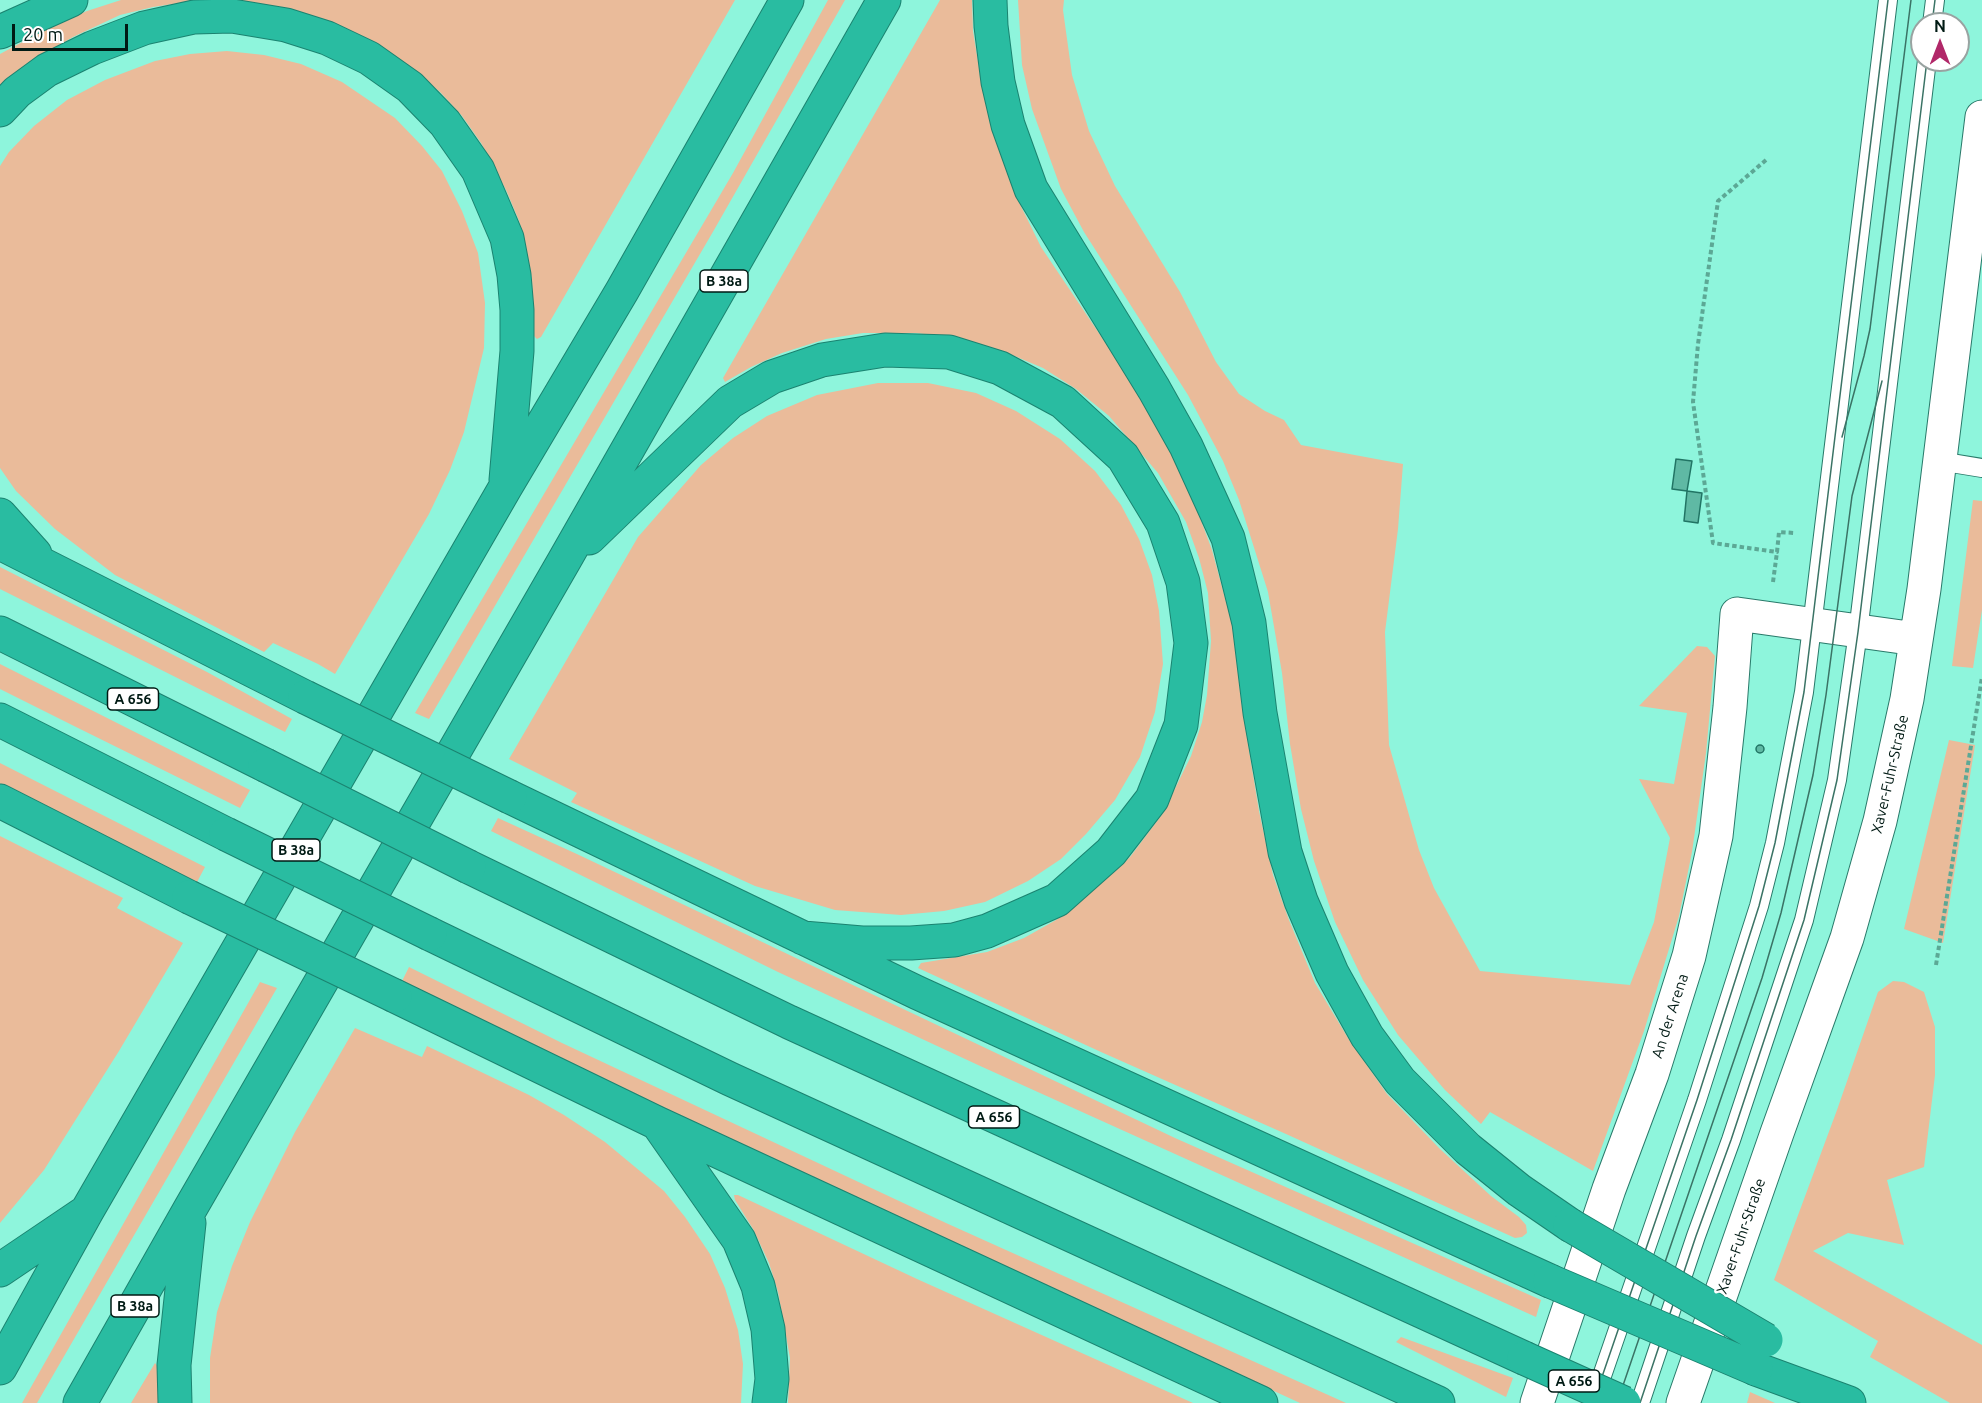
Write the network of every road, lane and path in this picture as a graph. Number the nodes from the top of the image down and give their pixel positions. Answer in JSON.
{"nodes":[{"id":1,"x":71,"y":0,"type":"edge"},
{"id":2,"x":787,"y":0,"type":"edge"},
{"id":3,"x":884,"y":0,"type":"edge"},
{"id":4,"x":990,"y":0,"type":"edge"},
{"id":5,"x":1888,"y":0,"type":"edge"},
{"id":6,"x":0,"y":32,"type":"edge"},
{"id":7,"x":1927,"y":72,"type":"edge"},
{"id":8,"x":0,"y":110,"type":"edge"},
{"id":9,"x":1982,"y":117,"type":"edge"},
{"id":10,"x":1766,"y":160,"type":"dead end"},
{"id":11,"x":1940,"y":461,"type":"junction"},
{"id":12,"x":1982,"y":468,"type":"edge"},
{"id":13,"x":505,"y":488,"type":"junction"},
{"id":14,"x":0,"y":515,"type":"edge"},
{"id":15,"x":1822,"y":539,"type":"junction"},
{"id":16,"x":0,"y":543,"type":"edge"},
{"id":17,"x":564,"y":561,"type":"junction"},
{"id":18,"x":48,"y":569,"type":"junction"},
{"id":19,"x":1812,"y":625,"type":"junction"},
{"id":20,"x":1858,"y":632,"type":"junction"},
{"id":21,"x":0,"y":633,"type":"edge"},
{"id":22,"x":1916,"y":639,"type":"junction"},
{"id":23,"x":1982,"y":677,"type":"edge"},
{"id":24,"x":0,"y":720,"type":"edge"},
{"id":25,"x":0,"y":801,"type":"edge"},
{"id":26,"x":803,"y":938,"type":"junction"},
{"id":27,"x":1936,"y":965,"type":"dead end"},
{"id":28,"x":657,"y":1123,"type":"junction"},
{"id":29,"x":190,"y":1209,"type":"junction"},
{"id":30,"x":87,"y":1211,"type":"junction"},
{"id":31,"x":0,"y":1270,"type":"edge"},
{"id":32,"x":1761,"y":1354,"type":"junction"},
{"id":33,"x":0,"y":1368,"type":"edge"},
{"id":34,"x":1845,"y":1401,"type":"edge"},
{"id":35,"x":80,"y":1403,"type":"edge"},
{"id":36,"x":175,"y":1403,"type":"edge"},
{"id":37,"x":769,"y":1403,"type":"edge"},
{"id":38,"x":1261,"y":1403,"type":"edge"},
{"id":39,"x":1438,"y":1403,"type":"edge"},
{"id":40,"x":1537,"y":1403,"type":"edge"},
{"id":41,"x":1593,"y":1403,"type":"edge"},
{"id":42,"x":1624,"y":1403,"type":"edge"},
{"id":43,"x":1640,"y":1403,"type":"edge"},
{"id":44,"x":1683,"y":1403,"type":"edge"}],
"edges":[{"from":1,"to":6,"type":"highway"},
{"from":2,"to":13,"type":"highway","number":"B 38a"},
{"from":3,"to":17,"type":"highway","number":"B 38a"},
{"from":4,"to":32,"type":"highway","bridge":true},
{"from":5,"to":15,"type":"lane"},
{"from":7,"to":20,"type":"lane"},
{"from":8,"to":13,"type":"highway"},
{"from":9,"to":11,"type":"street","name":"Xaver-Fuhr-Straße"},
{"from":10,"to":15,"type":"path"},
{"from":11,"to":12,"type":"lane"},
{"from":11,"to":22,"type":"street","name":"Xaver-Fuhr-Straße"},
{"from":13,"to":30,"type":"highway","number":"B 38a"},
{"from":14,"to":18,"type":"highway"},
{"from":15,"to":19,"type":"lane"},
{"from":16,"to":18,"type":"highway"},
{"from":17,"to":26,"type":"highway"},
{"from":17,"to":29,"type":"highway","number":"B 38a"},
{"from":18,"to":26,"type":"highway","bridge":true},
{"from":19,"to":20,"type":"street"},
{"from":19,"to":40,"type":"street","name":"An der Arena"},
{"from":19,"to":41,"type":"lane"},
{"from":20,"to":22,"type":"street"},
{"from":20,"to":43,"type":"lane"},
{"from":21,"to":42,"type":"highway","number":"A 656","bridge":true},
{"from":22,"to":44,"type":"street","name":"Xaver-Fuhr-Straße"},
{"from":23,"to":27,"type":"path"},
{"from":24,"to":39,"type":"highway","bridge":true},
{"from":25,"to":28,"type":"highway","bridge":true},
{"from":26,"to":32,"type":"highway","bridge":true},
{"from":28,"to":37,"type":"highway"},
{"from":28,"to":38,"type":"highway"},
{"from":29,"to":35,"type":"highway","number":"B 38a"},
{"from":29,"to":36,"type":"highway"},
{"from":30,"to":31,"type":"highway"},
{"from":30,"to":33,"type":"highway","number":"B 38a"},
{"from":32,"to":34,"type":"highway"}]}
